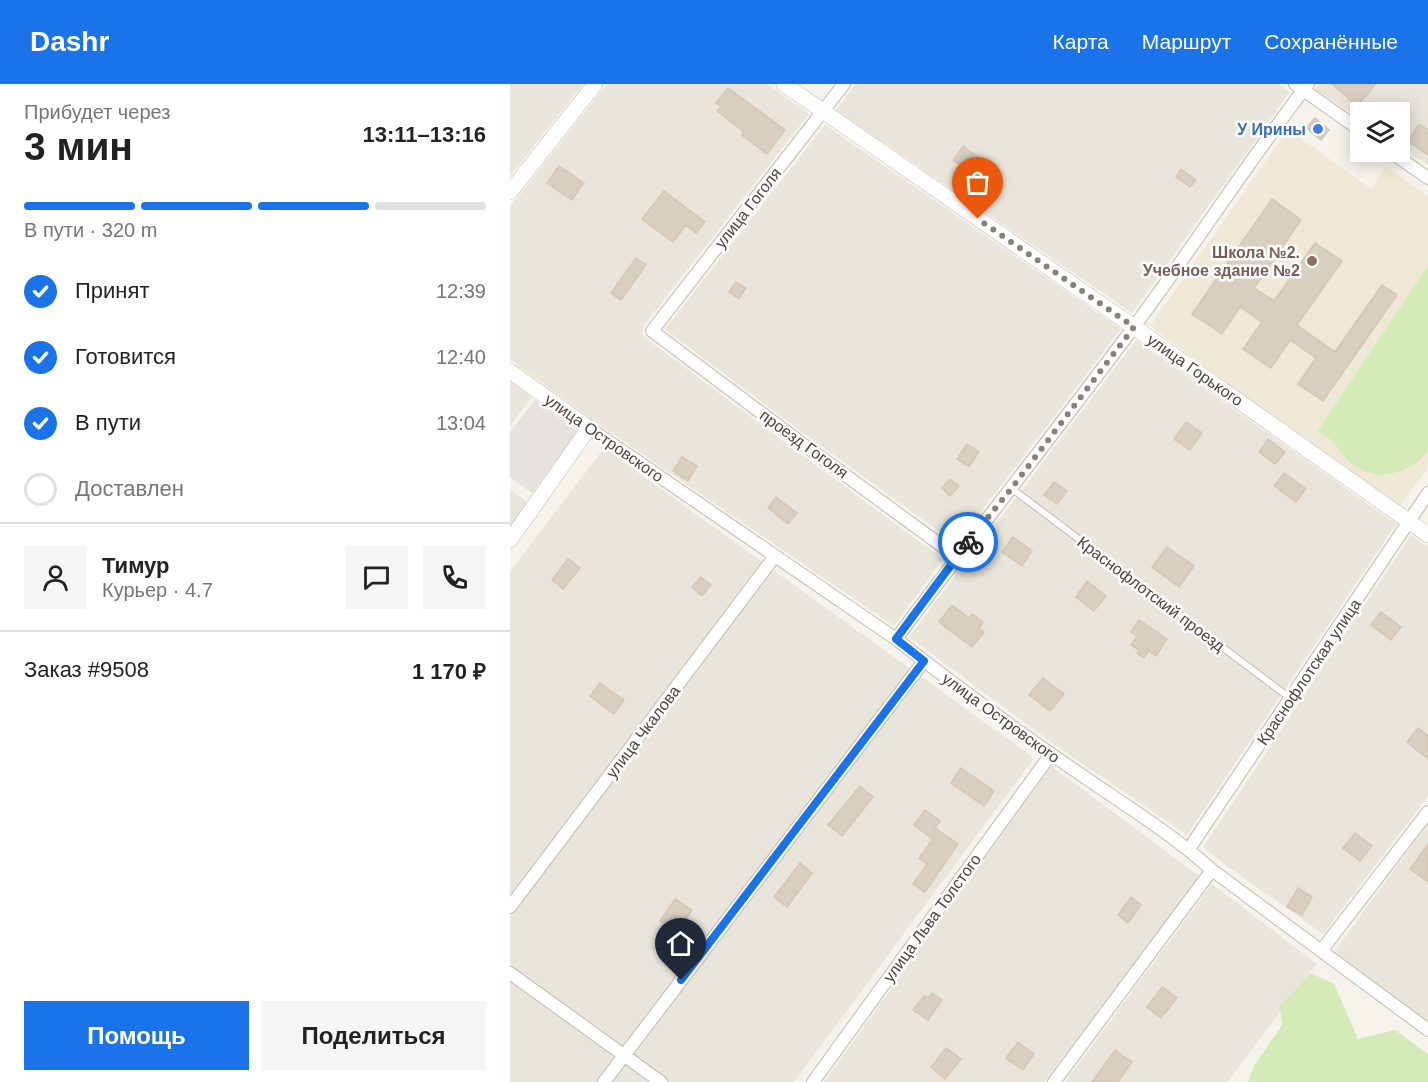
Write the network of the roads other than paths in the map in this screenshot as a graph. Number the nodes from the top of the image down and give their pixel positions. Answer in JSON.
{"nodes":[{"id":1,"x":595,"y":84,"type":"edge"},
{"id":2,"x":784,"y":84,"type":"edge"},
{"id":3,"x":844,"y":84,"type":"edge"},
{"id":4,"x":1302,"y":86,"type":"edge"},
{"id":5,"x":823,"y":112,"type":"junction"},
{"id":6,"x":1350,"y":122,"type":"edge"},
{"id":7,"x":1405,"y":162,"type":"edge"},
{"id":8,"x":1428,"y":178,"type":"edge"},
{"id":9,"x":510,"y":192,"type":"edge"},
{"id":10,"x":1134,"y":327,"type":"junction"},
{"id":11,"x":651,"y":331,"type":"joint"},
{"id":12,"x":510,"y":372,"type":"edge"},
{"id":13,"x":589,"y":428,"type":"junction"},
{"id":14,"x":1011,"y":489,"type":"junction"},
{"id":15,"x":1428,"y":494,"type":"edge"},
{"id":16,"x":1409,"y":522,"type":"junction"},
{"id":17,"x":1428,"y":535,"type":"edge"},
{"id":18,"x":510,"y":540,"type":"edge"},
{"id":19,"x":775,"y":556,"type":"junction"},
{"id":20,"x":957,"y":557,"type":"junction"},
{"id":21,"x":896,"y":639,"type":"junction"},
{"id":22,"x":924,"y":661,"type":"junction"},
{"id":23,"x":1291,"y":699,"type":"junction"},
{"id":24,"x":1051,"y":754,"type":"junction"},
{"id":25,"x":1428,"y":812,"type":"edge"},
{"id":26,"x":1189,"y":849,"type":"junction"},
{"id":27,"x":1212,"y":870,"type":"junction"},
{"id":28,"x":510,"y":907,"type":"edge"},
{"id":29,"x":1321,"y":951,"type":"junction"},
{"id":30,"x":510,"y":973,"type":"edge"},
{"id":31,"x":1428,"y":1030,"type":"edge"},
{"id":32,"x":624,"y":1055,"type":"junction"},
{"id":33,"x":604,"y":1082,"type":"edge"},
{"id":34,"x":661,"y":1082,"type":"edge"},
{"id":35,"x":813,"y":1082,"type":"edge"},
{"id":36,"x":1054,"y":1082,"type":"edge"}],
"edges":[{"from":1,"to":9,"type":"street"},
{"from":2,"to":5,"type":"street","name":"улица Горького"},
{"from":3,"to":5,"type":"street","name":"улица Гоголя"},
{"from":4,"to":6,"type":"street"},
{"from":4,"to":10,"type":"street"},
{"from":5,"to":10,"type":"street","name":"улица Горького"},
{"from":5,"to":11,"type":"street","name":"улица Гоголя"},
{"from":7,"to":8,"type":"street"},
{"from":10,"to":14,"type":"street"},
{"from":10,"to":16,"type":"street","name":"улица Горького"},
{"from":11,"to":20,"type":"street","name":"проезд Гоголя"},
{"from":12,"to":13,"type":"street","name":"улица Островского"},
{"from":13,"to":18,"type":"street"},
{"from":13,"to":19,"type":"street","name":"улица Островского"},
{"from":14,"to":20,"type":"street"},
{"from":14,"to":23,"type":"lane","name":"Краснофлотский проезд"},
{"from":15,"to":16,"type":"street","name":"Краснофлотская улица"},
{"from":16,"to":17,"type":"street","name":"улица Горького"},
{"from":16,"to":23,"type":"street","name":"Краснофлотская улица"},
{"from":19,"to":21,"type":"street","name":"улица Островского"},
{"from":19,"to":28,"type":"street","name":"улица Чкалова"},
{"from":20,"to":21,"type":"street"},
{"from":21,"to":22,"type":"street","name":"улица Островского"},
{"from":22,"to":24,"type":"street","name":"улица Островского"},
{"from":22,"to":32,"type":"street"},
{"from":23,"to":26,"type":"street","name":"Краснофлотская улица"},
{"from":24,"to":26,"type":"street","name":"улица Островского"},
{"from":24,"to":35,"type":"street","name":"улица Льва Толстого"},
{"from":25,"to":29,"type":"street"},
{"from":26,"to":27,"type":"street","name":"улица Островского"},
{"from":27,"to":29,"type":"street","name":"улица Островского"},
{"from":27,"to":36,"type":"street"},
{"from":29,"to":31,"type":"street","name":"улица Островского"},
{"from":30,"to":32,"type":"street"},
{"from":32,"to":33,"type":"street"},
{"from":32,"to":34,"type":"street"}]}
